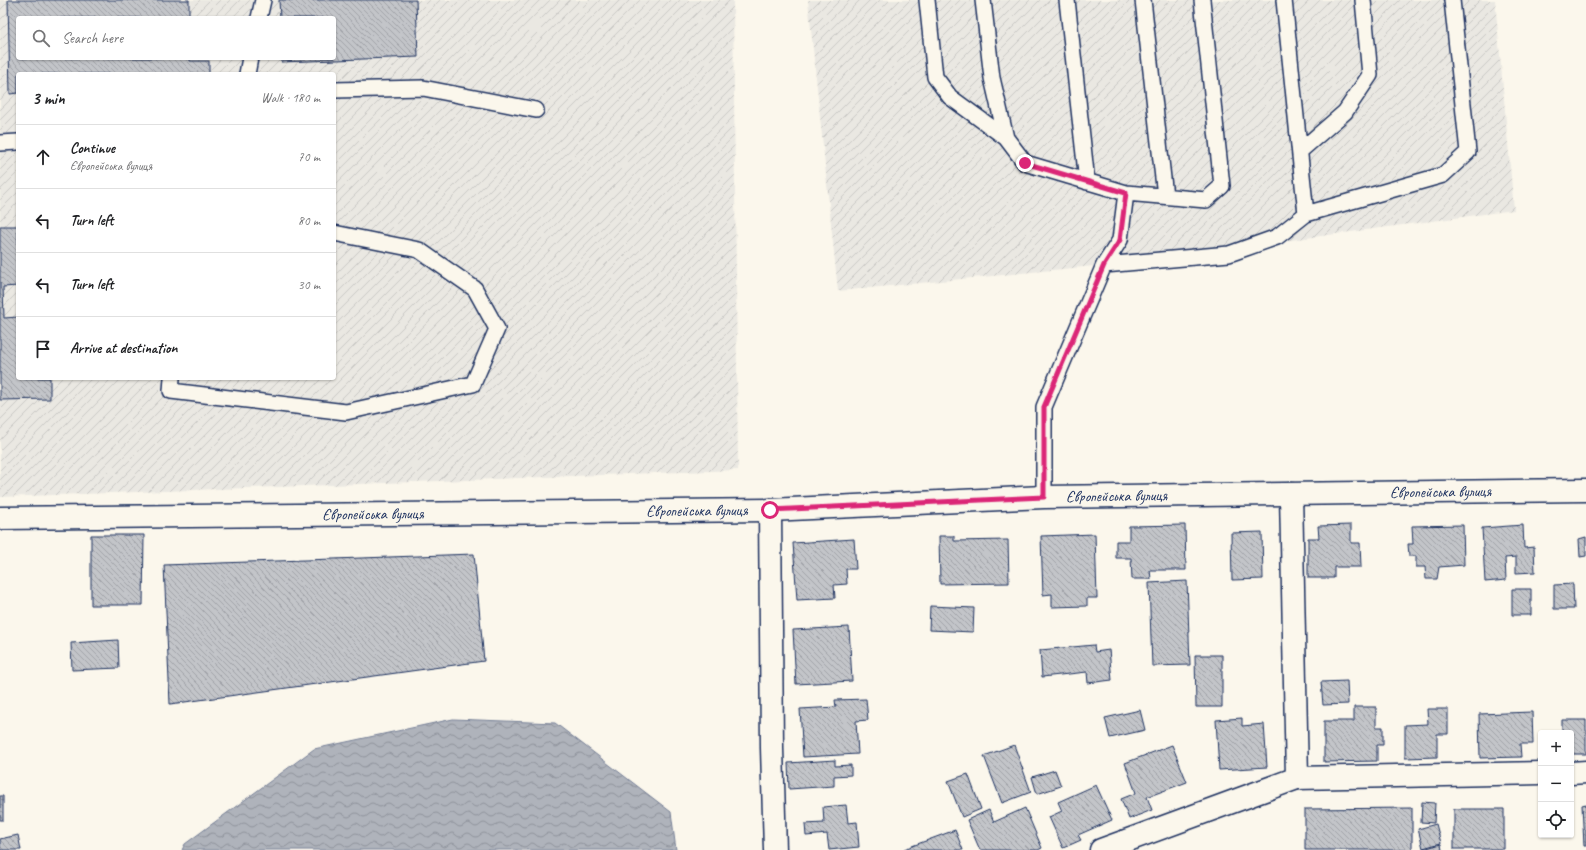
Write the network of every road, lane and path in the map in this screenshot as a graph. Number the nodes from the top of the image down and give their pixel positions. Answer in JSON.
{"nodes":[{"id":1,"x":263,"y":0,"type":"edge"},
{"id":2,"x":927,"y":0,"type":"edge"},
{"id":3,"x":983,"y":0,"type":"edge"},
{"id":4,"x":1067,"y":0,"type":"edge"},
{"id":5,"x":1143,"y":0,"type":"edge"},
{"id":6,"x":1202,"y":0,"type":"edge"},
{"id":7,"x":1284,"y":0,"type":"edge"},
{"id":8,"x":1363,"y":0,"type":"edge"},
{"id":9,"x":1452,"y":0,"type":"edge"},
{"id":10,"x":259,"y":16,"type":"edge"},
{"id":11,"x":250,"y":60,"type":"edge"},
{"id":12,"x":247,"y":72,"type":"edge"},
{"id":13,"x":336,"y":90,"type":"edge"},
{"id":14,"x":536,"y":110,"type":"dead end"},
{"id":15,"x":1006,"y":138,"type":"junction"},
{"id":16,"x":16,"y":142,"type":"edge"},
{"id":17,"x":0,"y":143,"type":"edge"},
{"id":18,"x":1300,"y":151,"type":"junction"},
{"id":19,"x":1087,"y":182,"type":"junction"},
{"id":20,"x":1126,"y":193,"type":"junction"},
{"id":21,"x":1165,"y":196,"type":"junction"},
{"id":22,"x":1306,"y":214,"type":"junction"},
{"id":23,"x":336,"y":233,"type":"edge"},
{"id":24,"x":1104,"y":265,"type":"junction"},
{"id":25,"x":172,"y":380,"type":"edge"},
{"id":26,"x":1586,"y":490,"type":"edge"},
{"id":27,"x":1291,"y":494,"type":"junction"},
{"id":28,"x":1044,"y":497,"type":"junction"},
{"id":29,"x":770,"y":510,"type":"junction"},
{"id":30,"x":0,"y":518,"type":"edge"},
{"id":31,"x":1574,"y":772,"type":"edge"},
{"id":32,"x":1586,"y":772,"type":"edge"},
{"id":33,"x":1538,"y":773,"type":"edge"},
{"id":34,"x":1297,"y":778,"type":"junction"},
{"id":35,"x":775,"y":850,"type":"edge"},
{"id":36,"x":1101,"y":850,"type":"edge"}],
"edges":[{"from":1,"to":10,"type":"lane"},
{"from":2,"to":15,"type":"lane"},
{"from":3,"to":15,"type":"lane"},
{"from":4,"to":19,"type":"lane"},
{"from":5,"to":21,"type":"lane"},
{"from":6,"to":21,"type":"lane"},
{"from":7,"to":18,"type":"lane"},
{"from":8,"to":18,"type":"lane"},
{"from":9,"to":22,"type":"lane"},
{"from":11,"to":12,"type":"lane"},
{"from":13,"to":14,"type":"lane"},
{"from":15,"to":19,"type":"lane"},
{"from":16,"to":17,"type":"lane"},
{"from":18,"to":22,"type":"lane"},
{"from":19,"to":20,"type":"lane"},
{"from":20,"to":21,"type":"lane"},
{"from":20,"to":24,"type":"lane"},
{"from":22,"to":24,"type":"lane"},
{"from":23,"to":25,"type":"lane"},
{"from":24,"to":28,"type":"lane"},
{"from":26,"to":27,"type":"street","name":"Європейська вулиця"},
{"from":27,"to":28,"type":"street","name":"Європейська вулиця"},
{"from":27,"to":34,"type":"street"},
{"from":28,"to":29,"type":"street","name":"Європейська вулиця"},
{"from":29,"to":30,"type":"street","name":"Європейська вулиця"},
{"from":29,"to":35,"type":"street"},
{"from":31,"to":32,"type":"street"},
{"from":33,"to":34,"type":"street"},
{"from":34,"to":36,"type":"street"}]}
